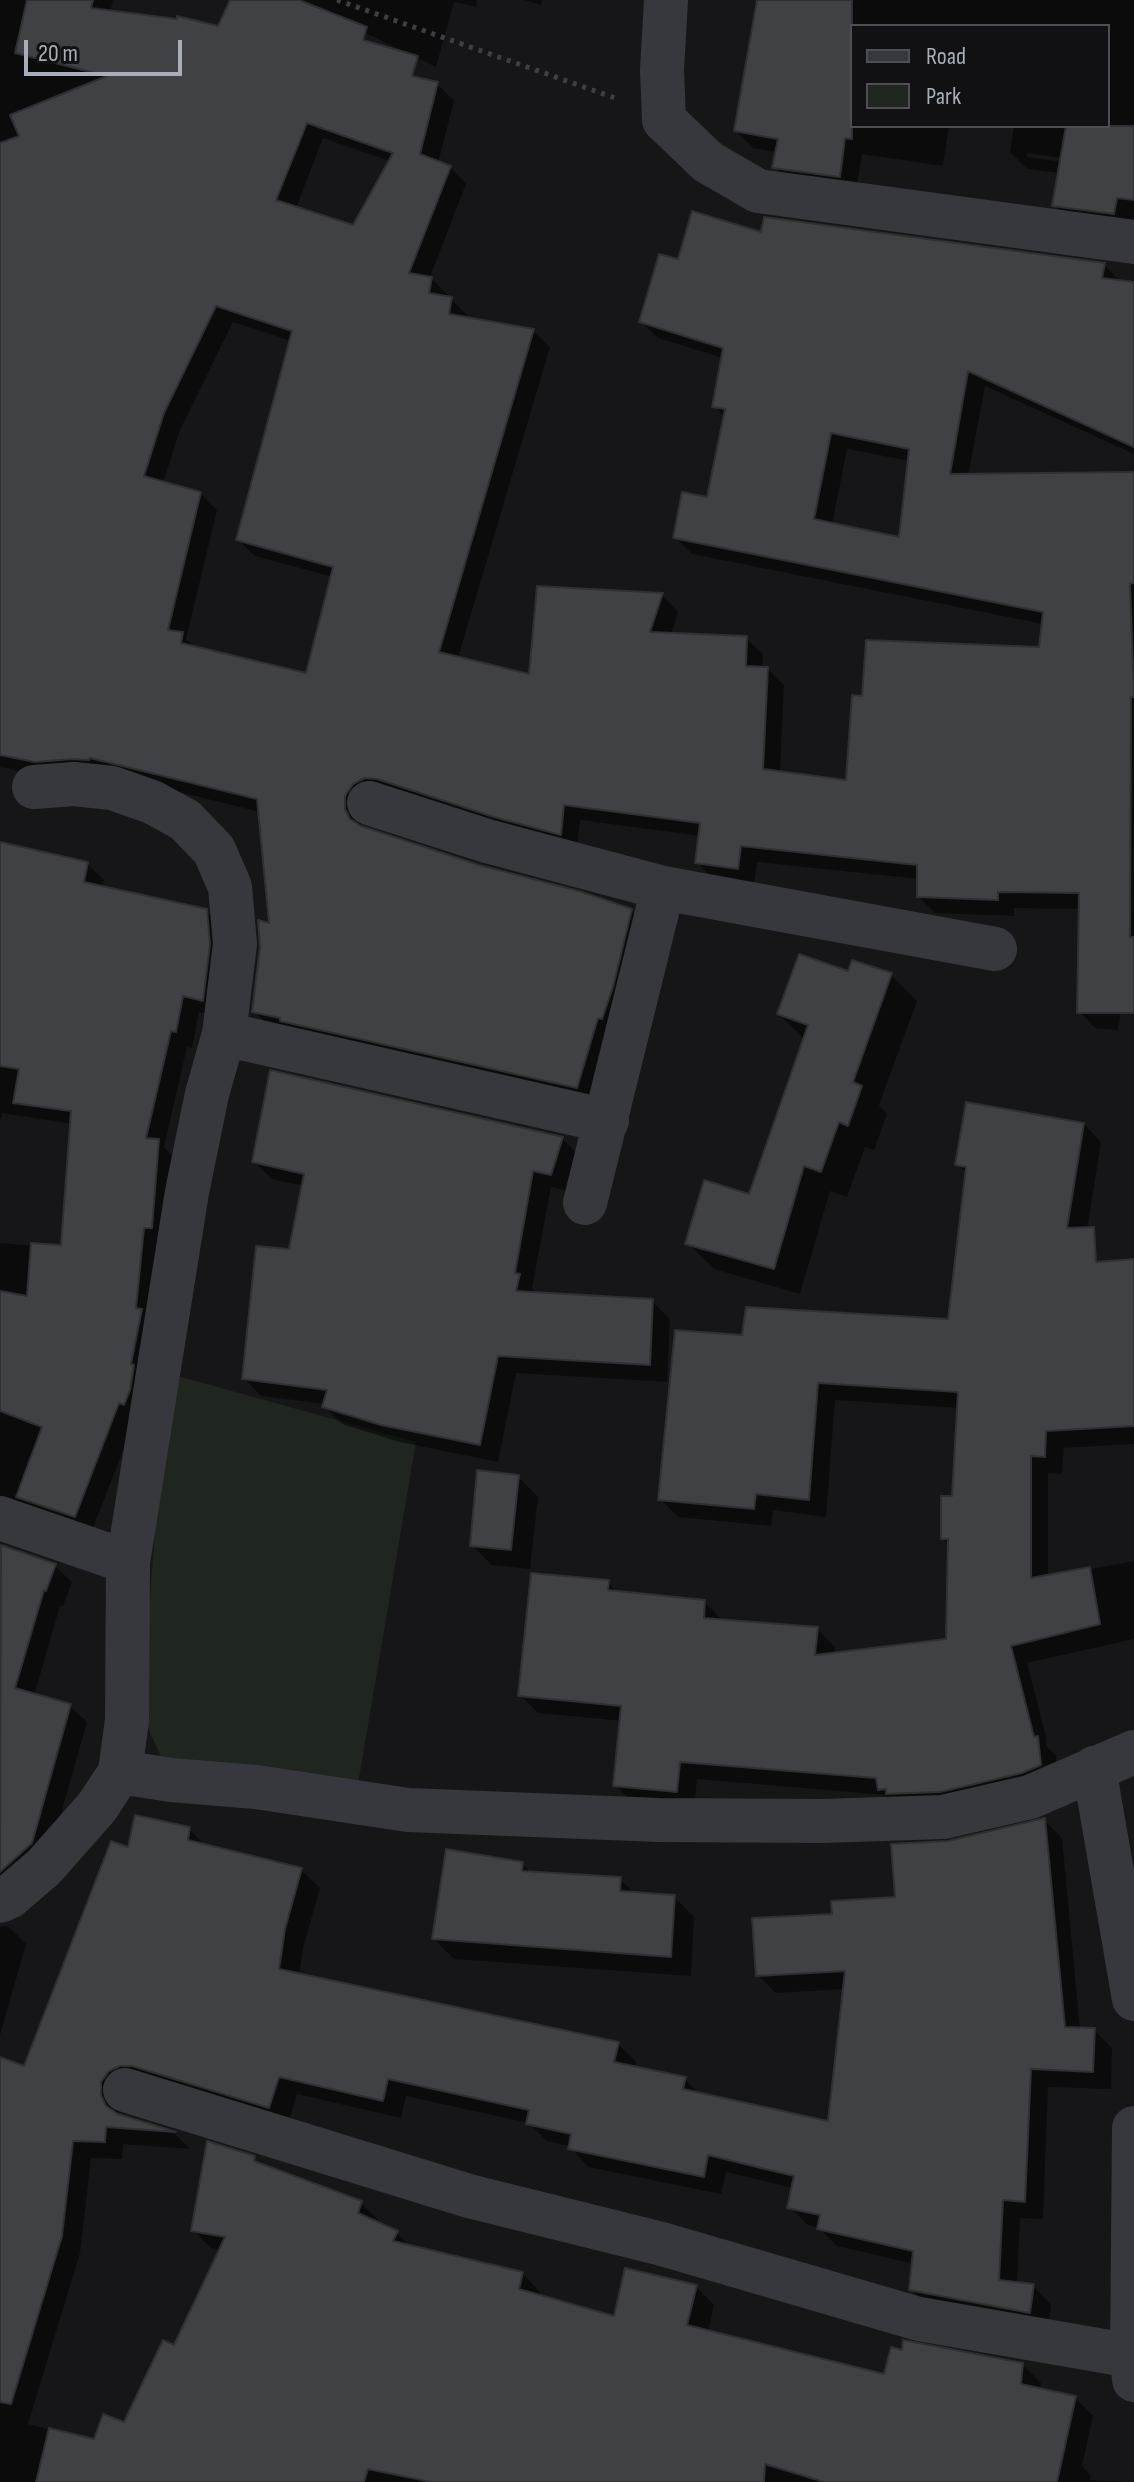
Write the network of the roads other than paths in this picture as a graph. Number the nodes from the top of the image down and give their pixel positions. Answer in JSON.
{"nodes":[{"id":1,"x":666,"y":0,"type":"edge"},
{"id":2,"x":1134,"y":242,"type":"edge"},
{"id":3,"x":34,"y":787,"type":"dead end"},
{"id":4,"x":369,"y":803,"type":"dead end"},
{"id":5,"x":663,"y":888,"type":"junction"},
{"id":6,"x":995,"y":949,"type":"dead end"},
{"id":7,"x":224,"y":1034,"type":"junction"},
{"id":8,"x":607,"y":1121,"type":"junction"},
{"id":9,"x":585,"y":1203,"type":"dead end"},
{"id":10,"x":0,"y":1518,"type":"edge"},
{"id":11,"x":128,"y":1562,"type":"junction"},
{"id":12,"x":1134,"y":1752,"type":"edge"},
{"id":13,"x":1094,"y":1768,"type":"junction"},
{"id":14,"x":120,"y":1772,"type":"junction"},
{"id":15,"x":0,"y":1901,"type":"edge"},
{"id":16,"x":1134,"y":1999,"type":"edge"},
{"id":17,"x":125,"y":2090,"type":"dead end"},
{"id":18,"x":1134,"y":2128,"type":"edge"},
{"id":19,"x":1133,"y":2368,"type":"edge"}],
"edges":[{"from":1,"to":2,"type":"street"},
{"from":3,"to":7,"type":"street"},
{"from":4,"to":5,"type":"street"},
{"from":5,"to":6,"type":"street"},
{"from":5,"to":8,"type":"street"},
{"from":7,"to":8,"type":"street"},
{"from":7,"to":11,"type":"street"},
{"from":8,"to":9,"type":"street"},
{"from":10,"to":11,"type":"street"},
{"from":11,"to":14,"type":"street"},
{"from":12,"to":13,"type":"street"},
{"from":13,"to":14,"type":"street"},
{"from":13,"to":16,"type":"street"},
{"from":14,"to":15,"type":"street"},
{"from":17,"to":19,"type":"street"},
{"from":18,"to":19,"type":"street"}]}
